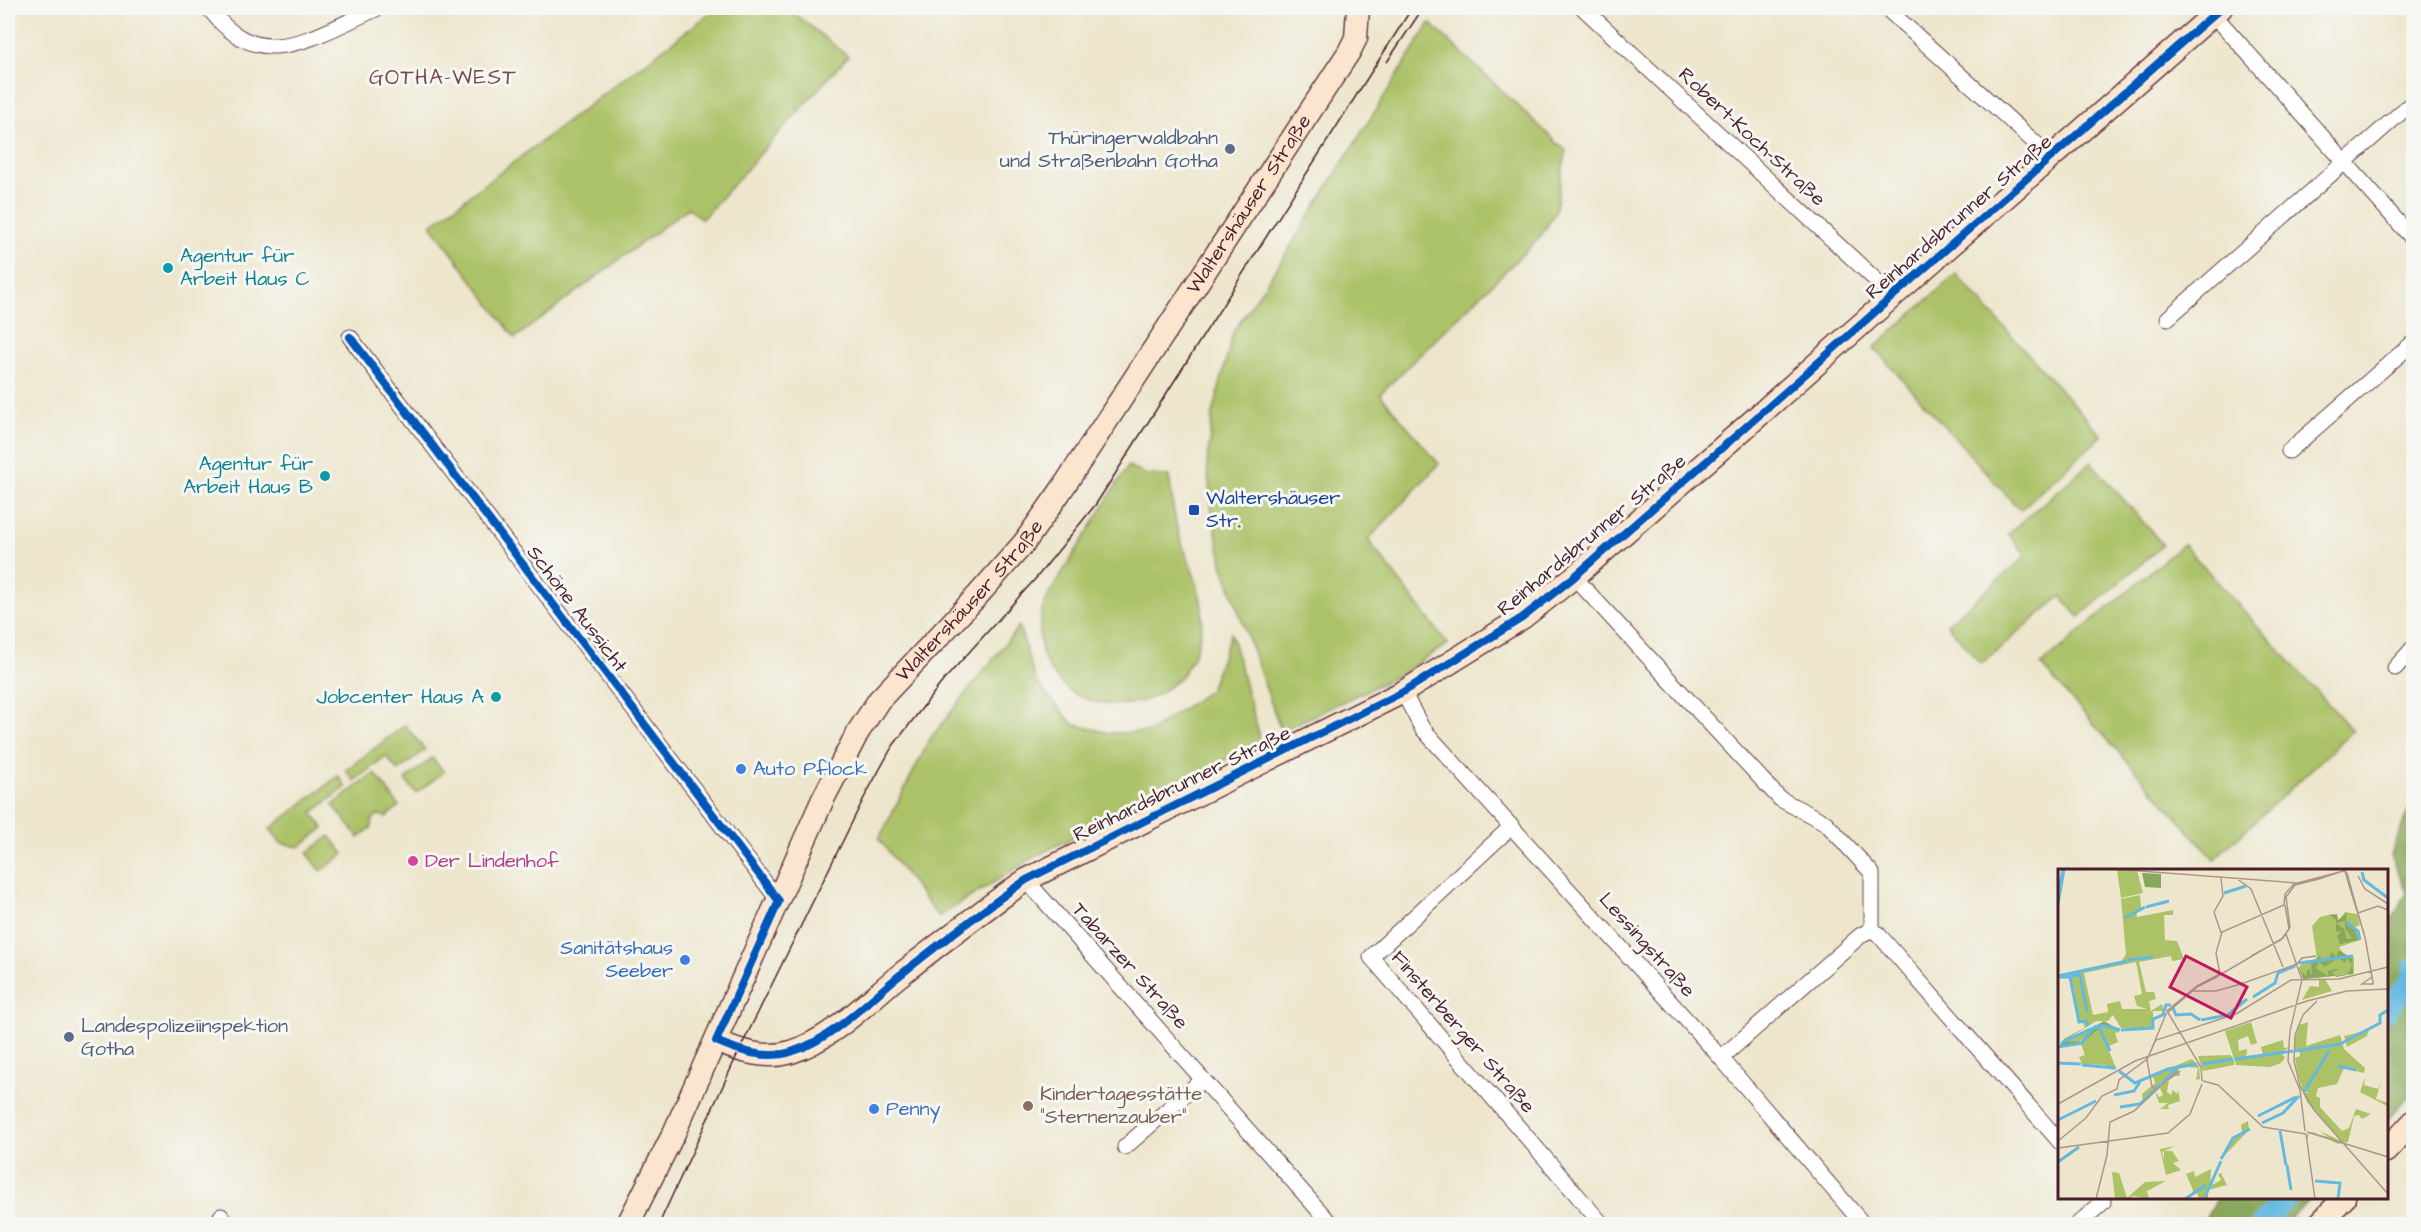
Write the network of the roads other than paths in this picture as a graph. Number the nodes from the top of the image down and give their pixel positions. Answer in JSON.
{"nodes":[{"id":1,"x":208,"y":8,"type":"edge"},
{"id":2,"x":378,"y":8,"type":"edge"},
{"id":3,"x":1358,"y":8,"type":"edge"},
{"id":4,"x":1583,"y":8,"type":"edge"},
{"id":5,"x":1886,"y":8,"type":"edge"},
{"id":6,"x":2218,"y":11,"type":"edge"},
{"id":7,"x":2414,"y":101,"type":"edge"},
{"id":8,"x":2052,"y":158,"type":"junction"},
{"id":9,"x":2345,"y":163,"type":"junction"},
{"id":10,"x":2414,"y":240,"type":"edge"},
{"id":11,"x":1893,"y":296,"type":"junction"},
{"id":12,"x":2168,"y":318,"type":"dead end"},
{"id":13,"x":350,"y":337,"type":"dead end"},
{"id":14,"x":2414,"y":342,"type":"edge"},
{"id":15,"x":2289,"y":451,"type":"dead end"},
{"id":16,"x":1574,"y":577,"type":"junction"},
{"id":17,"x":2414,"y":647,"type":"edge"},
{"id":18,"x":2395,"y":668,"type":"dead end"},
{"id":19,"x":1403,"y":692,"type":"junction"},
{"id":20,"x":1512,"y":826,"type":"junction"},
{"id":21,"x":1026,"y":880,"type":"junction"},
{"id":22,"x":779,"y":901,"type":"junction"},
{"id":23,"x":1872,"y":929,"type":"junction"},
{"id":24,"x":716,"y":1041,"type":"junction"},
{"id":25,"x":1721,"y":1059,"type":"junction"},
{"id":26,"x":1203,"y":1079,"type":"junction"},
{"id":27,"x":2414,"y":1121,"type":"edge"},
{"id":28,"x":2058,"y":1140,"type":"edge"},
{"id":29,"x":1125,"y":1147,"type":"dead end"},
{"id":30,"x":2388,"y":1149,"type":"edge"},
{"id":31,"x":2342,"y":1199,"type":"edge"},
{"id":32,"x":2102,"y":1200,"type":"edge"},
{"id":33,"x":628,"y":1224,"type":"edge"},
{"id":34,"x":1331,"y":1224,"type":"edge"},
{"id":35,"x":1602,"y":1224,"type":"edge"},
{"id":36,"x":1863,"y":1224,"type":"edge"},
{"id":37,"x":2078,"y":1224,"type":"edge"},
{"id":38,"x":2319,"y":1224,"type":"edge"}],
"edges":[{"from":1,"to":2,"type":"street"},
{"from":3,"to":22,"type":"street","name":"Waltershäuser Straße"},
{"from":4,"to":11,"type":"street","name":"Robert-Koch-Straße"},
{"from":5,"to":8,"type":"street"},
{"from":6,"to":8,"type":"street","name":"Reinhardsbrunner Straße"},
{"from":6,"to":9,"type":"street"},
{"from":7,"to":9,"type":"street"},
{"from":8,"to":11,"type":"street","name":"Reinhardsbrunner Straße"},
{"from":9,"to":10,"type":"street"},
{"from":9,"to":12,"type":"street"},
{"from":11,"to":16,"type":"street","name":"Reinhardsbrunner Straße"},
{"from":13,"to":22,"type":"street","name":"Schöne Aussicht"},
{"from":14,"to":15,"type":"street"},
{"from":16,"to":19,"type":"street","name":"Reinhardsbrunner Straße"},
{"from":16,"to":23,"type":"street","name":"Reinhardsbrunner Straße"},
{"from":17,"to":18,"type":"street"},
{"from":19,"to":20,"type":"street","name":"Lessingstraße"},
{"from":19,"to":21,"type":"street","name":"Reinhardsbrunner Straße"},
{"from":20,"to":25,"type":"street","name":"Lessingstraße"},
{"from":20,"to":35,"type":"street","name":"Finsterberger Straße"},
{"from":21,"to":24,"type":"street","name":"Reinhardsbrunner Straße"},
{"from":21,"to":26,"type":"street","name":"Tabarzer Straße"},
{"from":22,"to":24,"type":"street","name":"Waltershäuser Straße"},
{"from":23,"to":25,"type":"street"},
{"from":23,"to":28,"type":"street"},
{"from":24,"to":33,"type":"street","name":"Waltershäuser Straße"},
{"from":25,"to":36,"type":"street","name":"Lessingstraße"},
{"from":26,"to":29,"type":"street"},
{"from":26,"to":34,"type":"street","name":"Tabarzer Straße"},
{"from":27,"to":30,"type":"street"},
{"from":31,"to":38,"type":"street"},
{"from":32,"to":37,"type":"street"}]}
